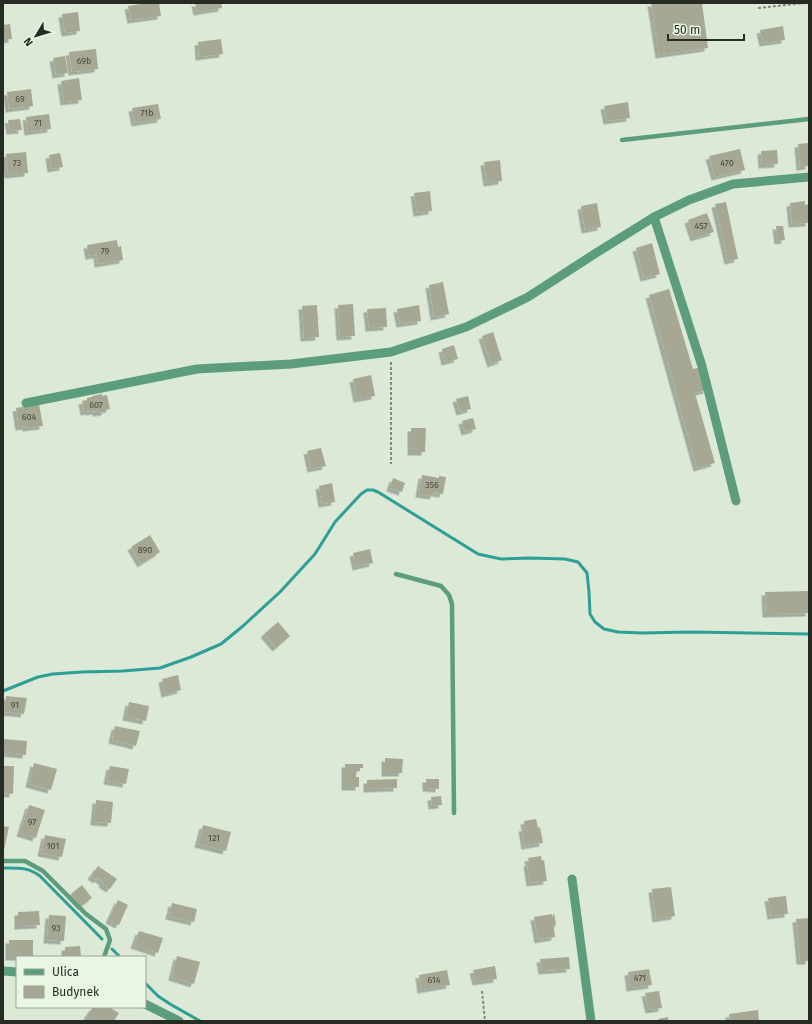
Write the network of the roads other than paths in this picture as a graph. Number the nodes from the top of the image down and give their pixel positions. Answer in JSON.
{"nodes":[{"id":1,"x":809,"y":119,"type":"edge"},
{"id":2,"x":622,"y":140,"type":"dead end"},
{"id":3,"x":809,"y":177,"type":"edge"},
{"id":4,"x":654,"y":217,"type":"junction"},
{"id":5,"x":26,"y":403,"type":"dead end"},
{"id":6,"x":736,"y":501,"type":"dead end"},
{"id":7,"x":396,"y":574,"type":"dead end"},
{"id":8,"x":454,"y":813,"type":"dead end"},
{"id":9,"x":3,"y":861,"type":"edge"},
{"id":10,"x":572,"y":879,"type":"dead end"},
{"id":11,"x":104,"y":956,"type":"edge"},
{"id":12,"x":3,"y":971,"type":"edge"},
{"id":13,"x":16,"y":972,"type":"edge"},
{"id":14,"x":146,"y":1004,"type":"edge"},
{"id":15,"x":179,"y":1021,"type":"edge"},
{"id":16,"x":591,"y":1021,"type":"edge"}],
"edges":[{"from":1,"to":2,"type":"lane"},
{"from":3,"to":4,"type":"street"},
{"from":4,"to":5,"type":"street"},
{"from":4,"to":6,"type":"street"},
{"from":7,"to":8,"type":"lane"},
{"from":9,"to":11,"type":"lane"},
{"from":10,"to":16,"type":"street"},
{"from":12,"to":13,"type":"street"},
{"from":14,"to":15,"type":"street"}]}
